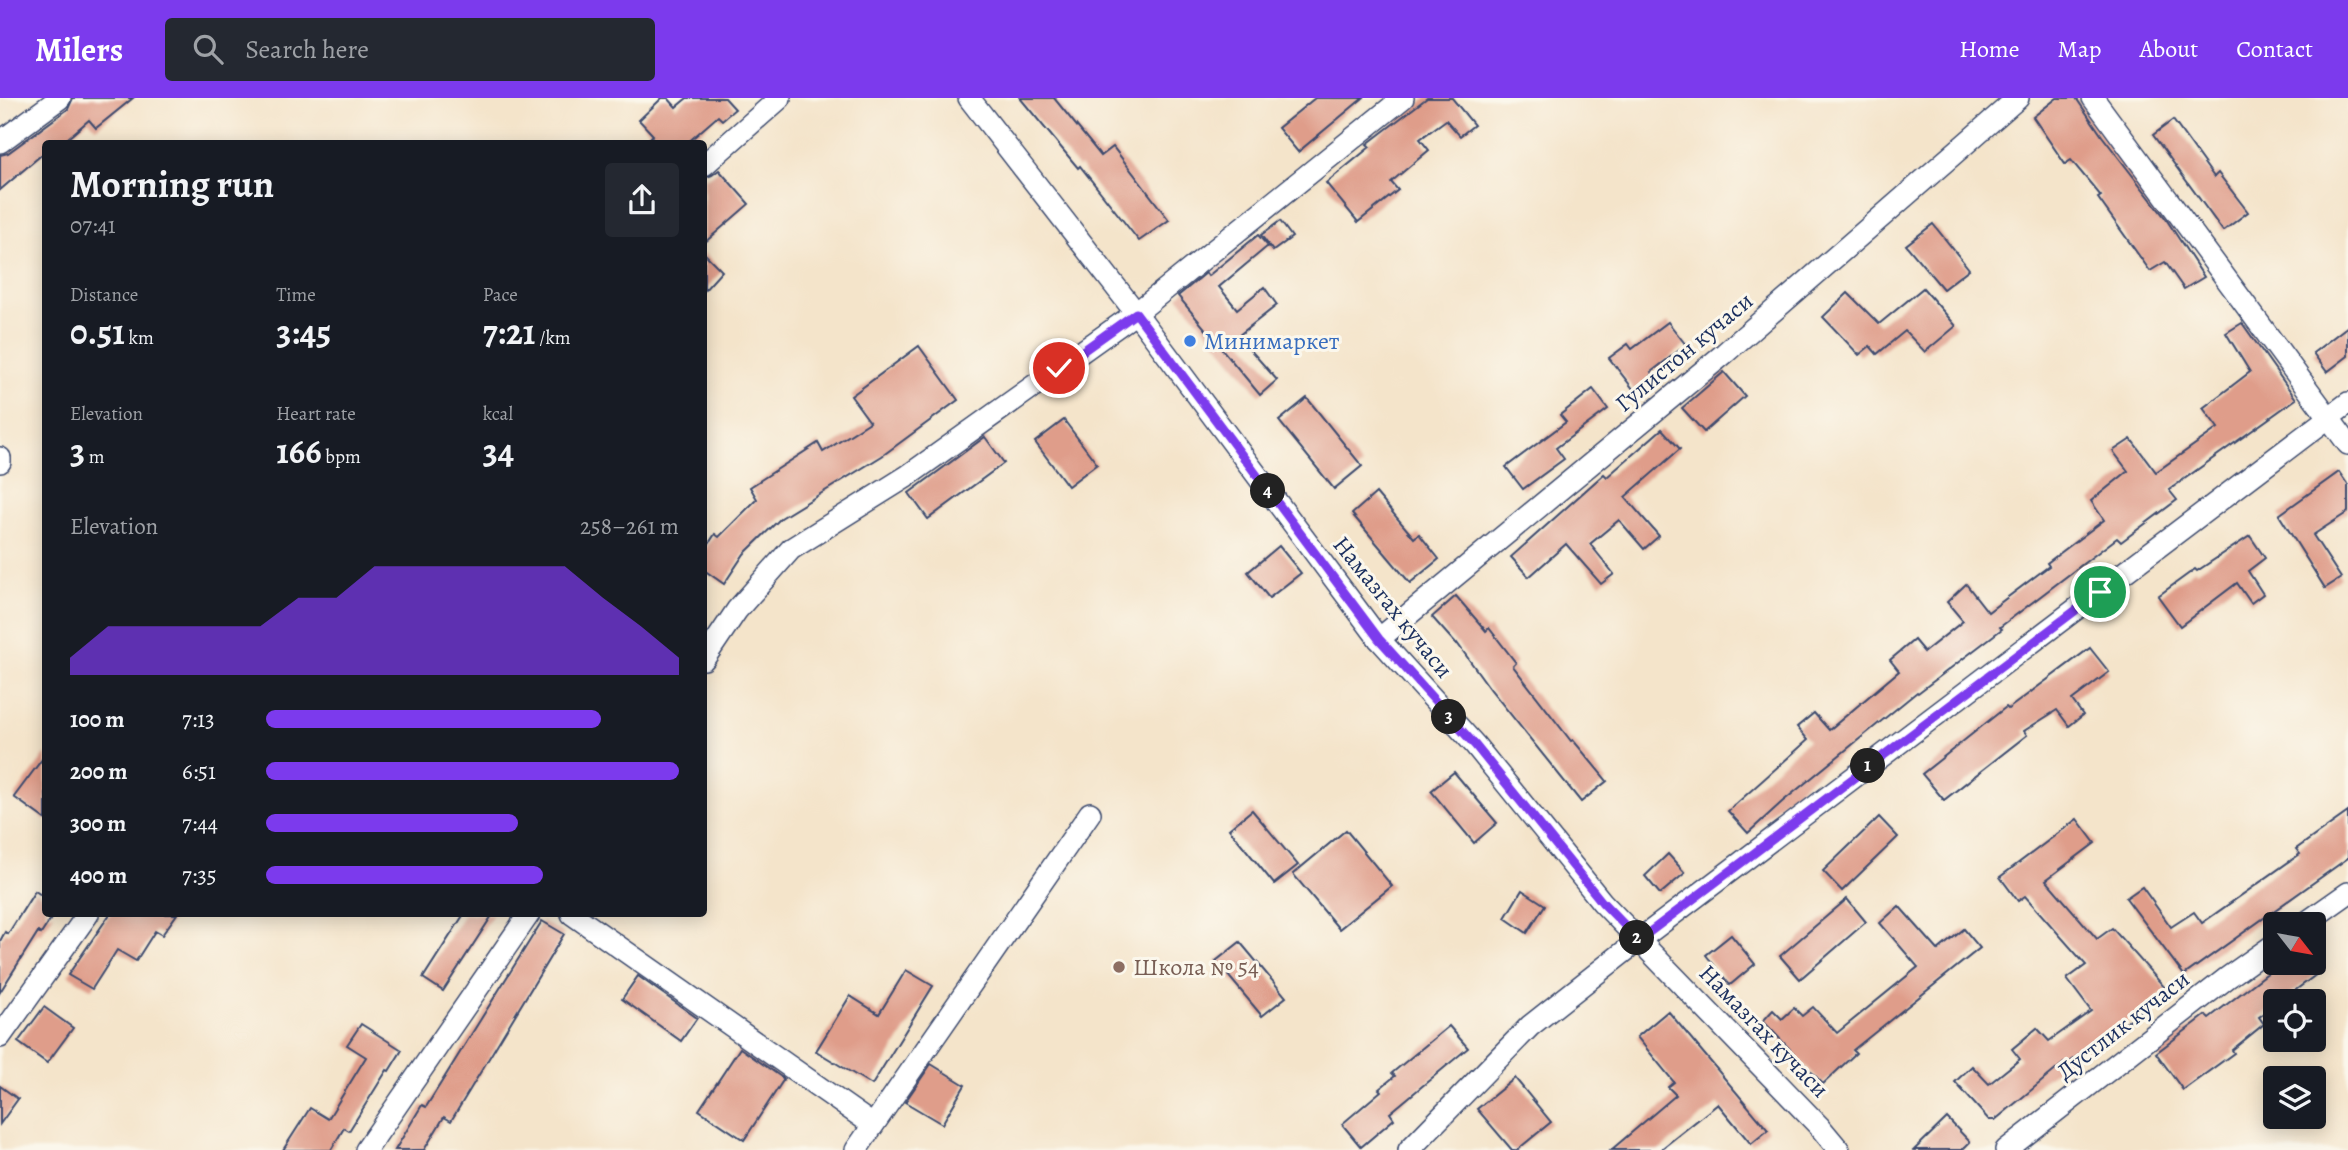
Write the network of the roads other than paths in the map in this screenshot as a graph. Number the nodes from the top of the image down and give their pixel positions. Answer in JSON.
{"nodes":[{"id":1,"x":60,"y":98,"type":"edge"},
{"id":2,"x":780,"y":98,"type":"edge"},
{"id":3,"x":969,"y":98,"type":"edge"},
{"id":4,"x":1403,"y":98,"type":"edge"},
{"id":5,"x":2018,"y":98,"type":"edge"},
{"id":6,"x":2092,"y":98,"type":"edge"},
{"id":7,"x":0,"y":142,"type":"edge"},
{"id":8,"x":707,"y":162,"type":"edge"},
{"id":9,"x":1136,"y":313,"type":"junction"},
{"id":10,"x":2348,"y":403,"type":"edge"},
{"id":11,"x":2330,"y":417,"type":"junction"},
{"id":12,"x":2348,"y":444,"type":"edge"},
{"id":13,"x":1379,"y":639,"type":"junction"},
{"id":14,"x":707,"y":655,"type":"edge"},
{"id":15,"x":1090,"y":813,"type":"dead end"},
{"id":16,"x":2348,"y":893,"type":"edge"},
{"id":17,"x":2321,"y":912,"type":"edge"},
{"id":18,"x":86,"y":917,"type":"edge"},
{"id":19,"x":527,"y":917,"type":"edge"},
{"id":20,"x":576,"y":917,"type":"edge"},
{"id":21,"x":1639,"y":940,"type":"junction"},
{"id":22,"x":2263,"y":952,"type":"edge"},
{"id":23,"x":0,"y":1037,"type":"edge"},
{"id":24,"x":873,"y":1125,"type":"junction"},
{"id":25,"x":366,"y":1150,"type":"edge"},
{"id":26,"x":856,"y":1150,"type":"edge"},
{"id":27,"x":1409,"y":1150,"type":"edge"},
{"id":28,"x":1839,"y":1150,"type":"edge"},
{"id":29,"x":2006,"y":1150,"type":"edge"}],
"edges":[{"from":1,"to":7,"type":"street"},
{"from":2,"to":8,"type":"street"},
{"from":3,"to":9,"type":"street","name":"Намазгах кучаси"},
{"from":4,"to":9,"type":"street"},
{"from":5,"to":13,"type":"street","name":"Гулистон кучаси"},
{"from":6,"to":11,"type":"street"},
{"from":9,"to":13,"type":"street","name":"Намазгах кучаси"},
{"from":9,"to":14,"type":"street"},
{"from":10,"to":11,"type":"street"},
{"from":11,"to":12,"type":"street"},
{"from":11,"to":21,"type":"street"},
{"from":13,"to":21,"type":"street","name":"Намазгах кучаси"},
{"from":15,"to":24,"type":"street"},
{"from":16,"to":17,"type":"street"},
{"from":18,"to":23,"type":"street"},
{"from":19,"to":25,"type":"street"},
{"from":20,"to":24,"type":"street"},
{"from":21,"to":27,"type":"street"},
{"from":21,"to":28,"type":"street","name":"Намазгах кучаси"},
{"from":22,"to":29,"type":"street","name":"Дустлик кучаси"},
{"from":24,"to":26,"type":"street"}]}
